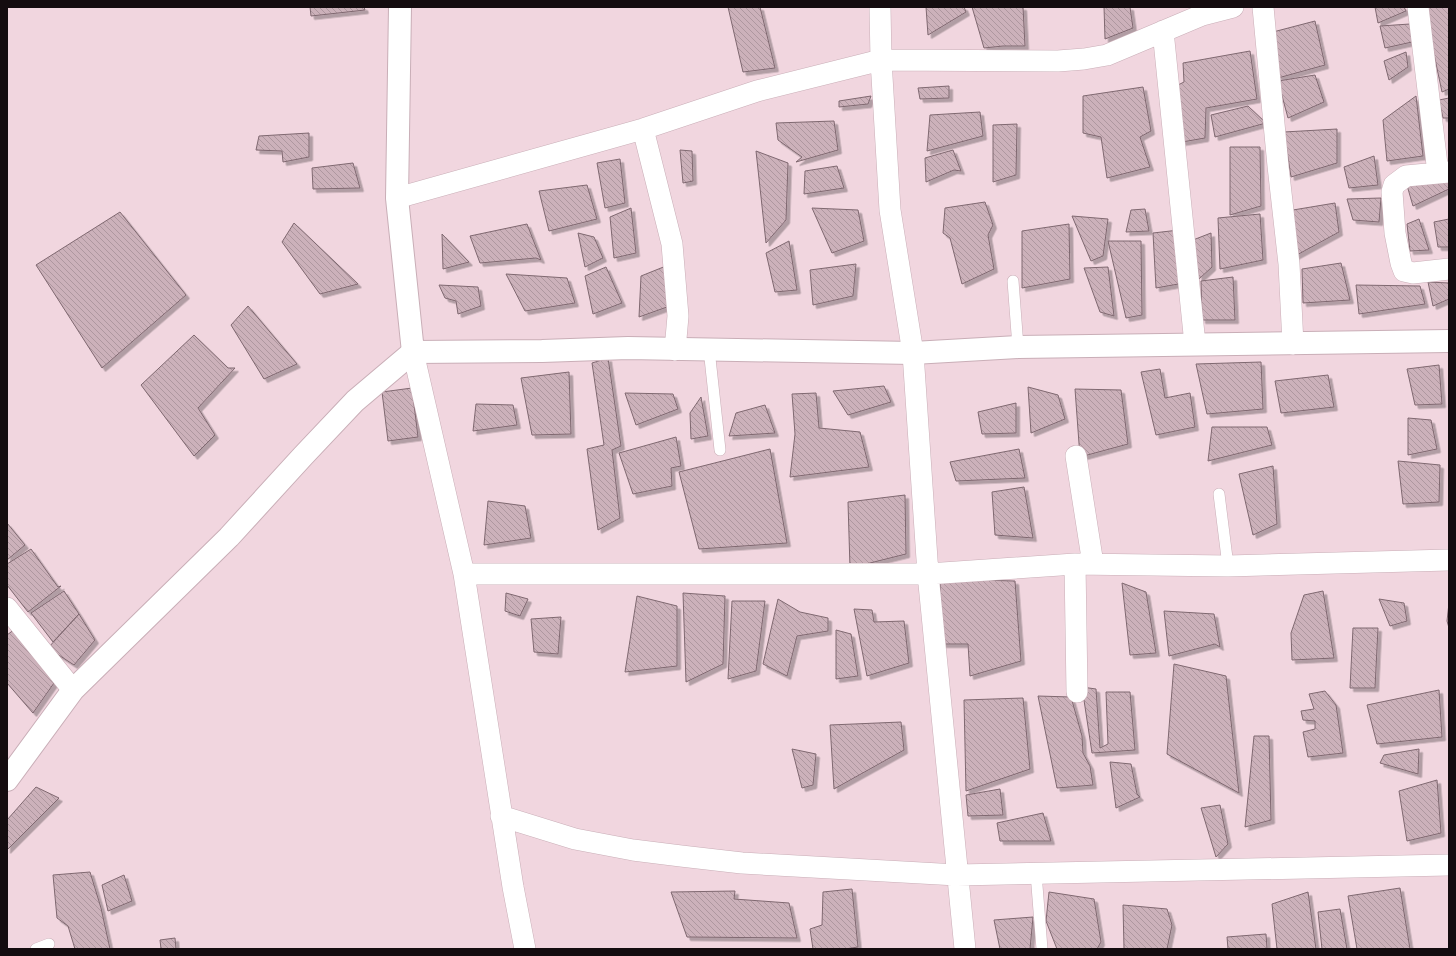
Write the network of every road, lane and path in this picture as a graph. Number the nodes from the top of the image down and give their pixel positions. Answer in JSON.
{"nodes":[{"id":1,"x":400,"y":7,"type":"edge"},
{"id":2,"x":1233,"y":7,"type":"edge"},
{"id":3,"x":1263,"y":7,"type":"edge"},
{"id":4,"x":1418,"y":7,"type":"edge"},
{"id":5,"x":884,"y":8,"type":"edge"},
{"id":6,"x":1163,"y":31,"type":"junction"},
{"id":7,"x":881,"y":60,"type":"junction"},
{"id":8,"x":643,"y":129,"type":"junction"},
{"id":9,"x":1444,"y":173,"type":"edge"},
{"id":10,"x":397,"y":198,"type":"junction"},
{"id":11,"x":1449,"y":270,"type":"edge"},
{"id":12,"x":1013,"y":281,"type":"dead end"},
{"id":13,"x":1449,"y":341,"type":"edge"},
{"id":14,"x":1195,"y":344,"type":"junction"},
{"id":15,"x":1292,"y":344,"type":"junction"},
{"id":16,"x":1018,"y":347,"type":"junction"},
{"id":17,"x":709,"y":349,"type":"junction"},
{"id":18,"x":676,"y":350,"type":"junction"},
{"id":19,"x":413,"y":352,"type":"junction"},
{"id":20,"x":913,"y":353,"type":"junction"},
{"id":21,"x":720,"y":450,"type":"dead end"},
{"id":22,"x":1076,"y":456,"type":"dead end"},
{"id":23,"x":1219,"y":494,"type":"dead end"},
{"id":24,"x":1449,"y":560,"type":"edge"},
{"id":25,"x":1084,"y":564,"type":"junction"},
{"id":26,"x":1228,"y":566,"type":"junction"},
{"id":27,"x":464,"y":574,"type":"junction"},
{"id":28,"x":928,"y":574,"type":"junction"},
{"id":29,"x":7,"y":608,"type":"edge"},
{"id":30,"x":73,"y":690,"type":"junction"},
{"id":31,"x":1077,"y":692,"type":"dead end"},
{"id":32,"x":7,"y":780,"type":"edge"},
{"id":33,"x":502,"y":816,"type":"junction"},
{"id":34,"x":1449,"y":865,"type":"edge"},
{"id":35,"x":1036,"y":873,"type":"junction"},
{"id":36,"x":957,"y":875,"type":"junction"},
{"id":37,"x":49,"y":944,"type":"dead end"},
{"id":38,"x":36,"y":949,"type":"edge"},
{"id":39,"x":525,"y":949,"type":"edge"},
{"id":40,"x":965,"y":949,"type":"edge"},
{"id":41,"x":1042,"y":949,"type":"edge"}],
"edges":[{"from":1,"to":10,"type":"main road"},
{"from":2,"to":6,"type":"street"},
{"from":3,"to":15,"type":"street"},
{"from":4,"to":9,"type":"street"},
{"from":5,"to":7,"type":"street"},
{"from":6,"to":7,"type":"street"},
{"from":6,"to":14,"type":"street"},
{"from":7,"to":8,"type":"street"},
{"from":7,"to":20,"type":"street"},
{"from":8,"to":10,"type":"street"},
{"from":8,"to":18,"type":"street"},
{"from":9,"to":11,"type":"street"},
{"from":10,"to":19,"type":"main road"},
{"from":12,"to":16,"type":"lane"},
{"from":13,"to":15,"type":"main road"},
{"from":14,"to":15,"type":"main road"},
{"from":14,"to":16,"type":"main road"},
{"from":16,"to":20,"type":"main road"},
{"from":17,"to":18,"type":"main road"},
{"from":17,"to":20,"type":"main road"},
{"from":17,"to":21,"type":"lane"},
{"from":18,"to":19,"type":"main road"},
{"from":19,"to":27,"type":"street"},
{"from":19,"to":30,"type":"main road"},
{"from":20,"to":28,"type":"street"},
{"from":22,"to":25,"type":"street"},
{"from":23,"to":26,"type":"lane"},
{"from":24,"to":26,"type":"street"},
{"from":25,"to":26,"type":"street"},
{"from":25,"to":28,"type":"street"},
{"from":25,"to":31,"type":"street"},
{"from":27,"to":28,"type":"street"},
{"from":27,"to":33,"type":"street"},
{"from":28,"to":36,"type":"street"},
{"from":29,"to":30,"type":"street"},
{"from":30,"to":32,"type":"main road"},
{"from":33,"to":36,"type":"street"},
{"from":33,"to":39,"type":"street"},
{"from":34,"to":35,"type":"street"},
{"from":35,"to":36,"type":"street"},
{"from":35,"to":41,"type":"lane"},
{"from":36,"to":40,"type":"street"},
{"from":37,"to":38,"type":"lane"}]}
